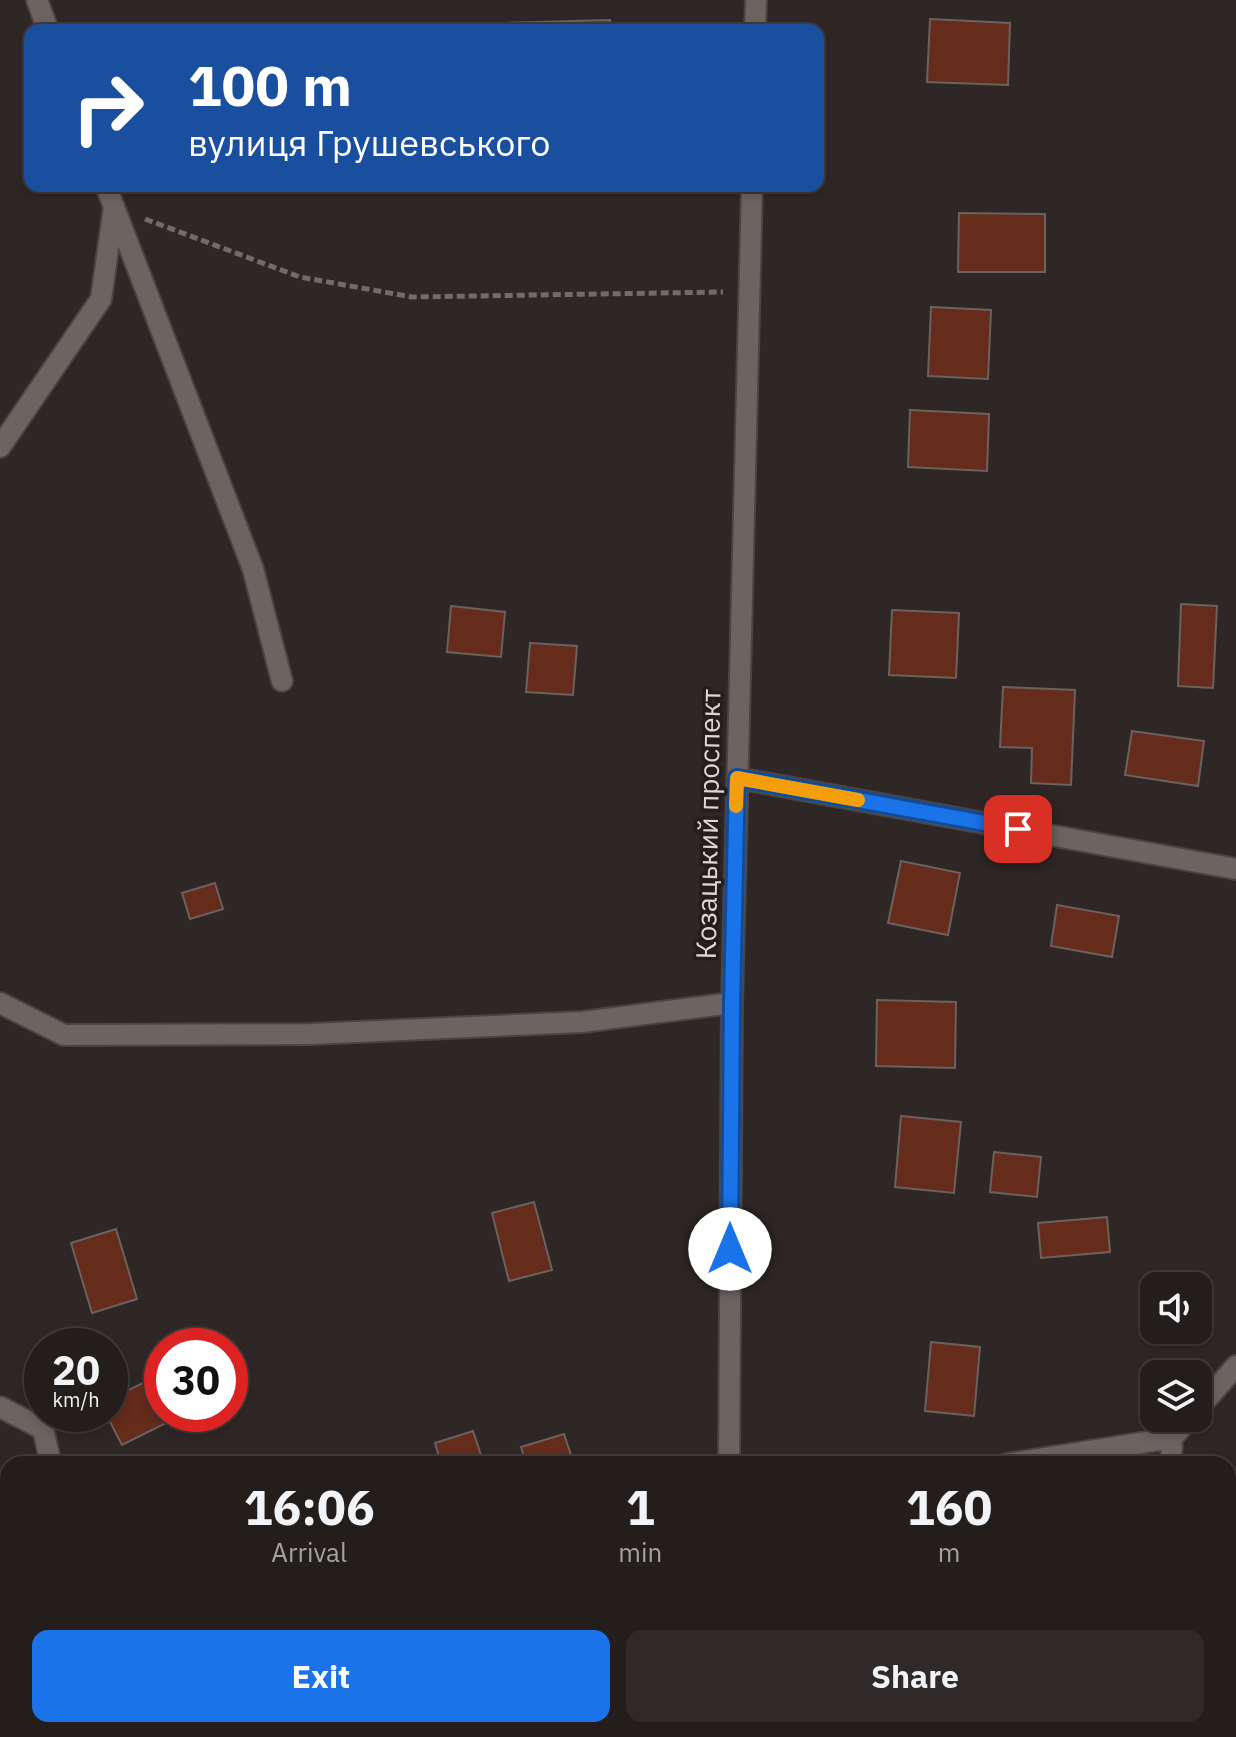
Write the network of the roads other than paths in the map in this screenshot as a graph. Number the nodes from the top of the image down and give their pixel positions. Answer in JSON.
{"nodes":[{"id":1,"x":37,"y":0,"type":"edge"},
{"id":2,"x":756,"y":0,"type":"edge"},
{"id":3,"x":46,"y":24,"type":"edge"},
{"id":4,"x":755,"y":24,"type":"edge"},
{"id":5,"x":108,"y":192,"type":"edge"},
{"id":6,"x":752,"y":192,"type":"edge"},
{"id":7,"x":114,"y":207,"type":"junction"},
{"id":8,"x":0,"y":447,"type":"edge"},
{"id":9,"x":282,"y":681,"type":"dead end"},
{"id":10,"x":737,"y":778,"type":"junction"},
{"id":11,"x":1236,"y":869,"type":"edge"},
{"id":12,"x":0,"y":1003,"type":"edge"},
{"id":13,"x":732,"y":1003,"type":"junction"},
{"id":14,"x":1236,"y":1366,"type":"edge"},
{"id":15,"x":1212,"y":1393,"type":"edge"},
{"id":16,"x":0,"y":1407,"type":"edge"},
{"id":17,"x":1177,"y":1432,"type":"edge"},
{"id":18,"x":1172,"y":1438,"type":"junction"},
{"id":19,"x":49,"y":1456,"type":"edge"},
{"id":20,"x":729,"y":1456,"type":"edge"},
{"id":21,"x":1058,"y":1456,"type":"edge"},
{"id":22,"x":1171,"y":1456,"type":"edge"}],
"edges":[{"from":1,"to":3,"type":"street"},
{"from":2,"to":4,"type":"street"},
{"from":5,"to":7,"type":"street"},
{"from":6,"to":10,"type":"street","name":"Козацький проспект"},
{"from":7,"to":8,"type":"street"},
{"from":7,"to":9,"type":"street"},
{"from":10,"to":11,"type":"street"},
{"from":10,"to":13,"type":"street","name":"Козацький проспект"},
{"from":12,"to":13,"type":"street"},
{"from":13,"to":20,"type":"street","name":"Козацький проспект"},
{"from":14,"to":15,"type":"street"},
{"from":16,"to":19,"type":"street"},
{"from":17,"to":18,"type":"street"},
{"from":18,"to":21,"type":"street"},
{"from":18,"to":22,"type":"street"}]}
